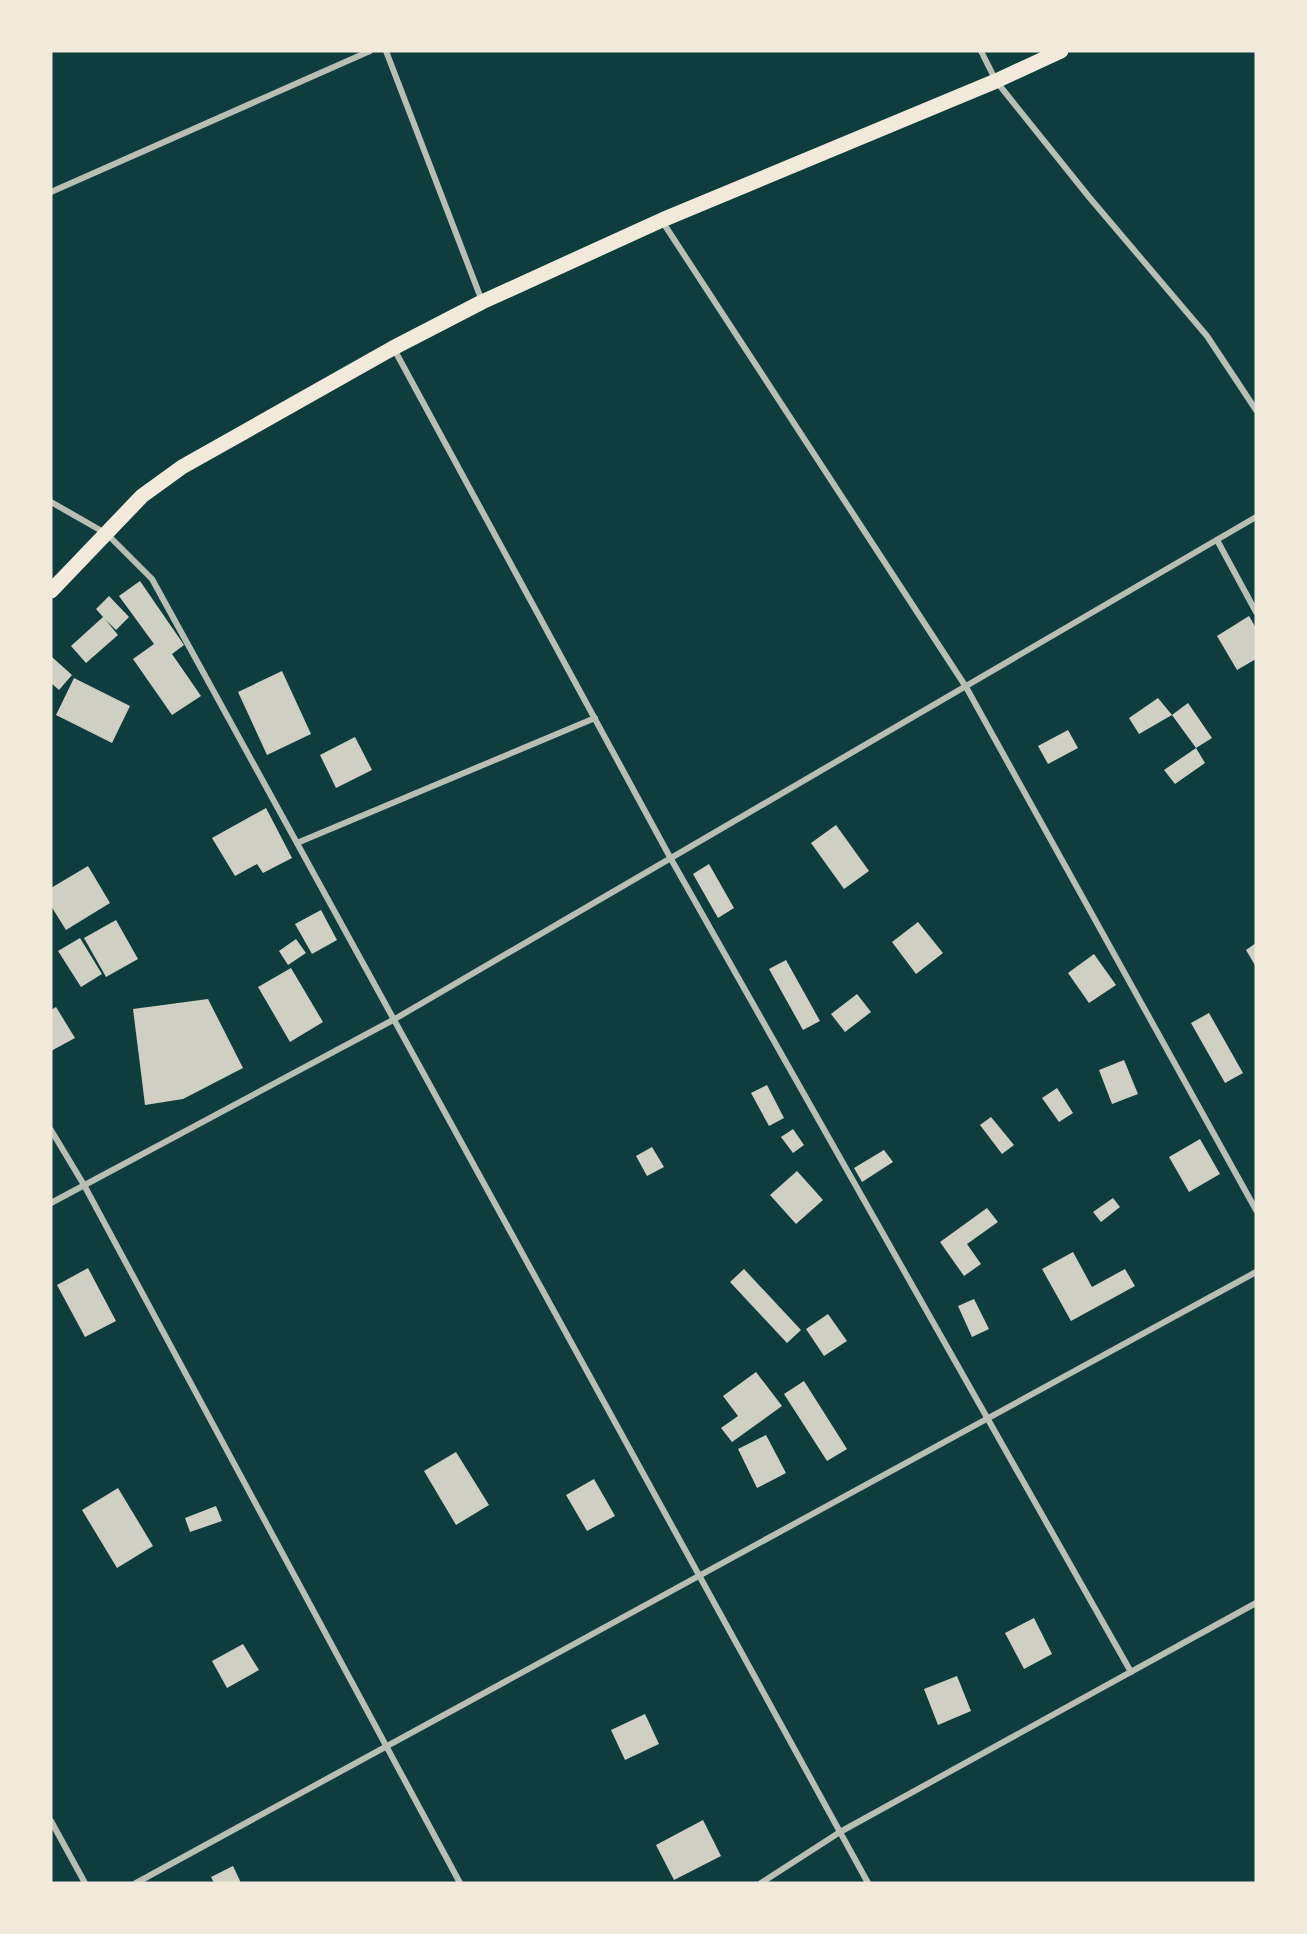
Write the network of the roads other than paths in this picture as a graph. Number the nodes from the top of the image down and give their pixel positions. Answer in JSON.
{"nodes":[{"id":1,"x":370,"y":51,"type":"edge"},
{"id":2,"x":386,"y":51,"type":"edge"},
{"id":3,"x":981,"y":51,"type":"edge"},
{"id":4,"x":1061,"y":51,"type":"edge"},
{"id":5,"x":996,"y":81,"type":"junction"},
{"id":6,"x":51,"y":192,"type":"edge"},
{"id":7,"x":662,"y":220,"type":"junction"},
{"id":8,"x":482,"y":302,"type":"junction"},
{"id":9,"x":393,"y":348,"type":"junction"},
{"id":10,"x":1256,"y":410,"type":"edge"},
{"id":11,"x":51,"y":502,"type":"edge"},
{"id":12,"x":1256,"y":517,"type":"edge"},
{"id":13,"x":107,"y":534,"type":"junction"},
{"id":14,"x":1217,"y":540,"type":"junction"},
{"id":15,"x":51,"y":591,"type":"edge"},
{"id":16,"x":1256,"y":612,"type":"edge"},
{"id":17,"x":966,"y":687,"type":"junction"},
{"id":18,"x":595,"y":718,"type":"junction"},
{"id":19,"x":297,"y":843,"type":"junction"},
{"id":20,"x":671,"y":859,"type":"junction"},
{"id":21,"x":393,"y":1020,"type":"junction"},
{"id":22,"x":51,"y":1130,"type":"edge"},
{"id":23,"x":84,"y":1185,"type":"junction"},
{"id":24,"x":51,"y":1203,"type":"edge"},
{"id":25,"x":1256,"y":1210,"type":"edge"},
{"id":26,"x":1256,"y":1272,"type":"edge"},
{"id":27,"x":987,"y":1420,"type":"junction"},
{"id":28,"x":700,"y":1576,"type":"junction"},
{"id":29,"x":1256,"y":1603,"type":"edge"},
{"id":30,"x":1131,"y":1672,"type":"junction"},
{"id":31,"x":387,"y":1747,"type":"junction"},
{"id":32,"x":51,"y":1821,"type":"edge"},
{"id":33,"x":840,"y":1832,"type":"junction"},
{"id":34,"x":85,"y":1883,"type":"edge"},
{"id":35,"x":136,"y":1883,"type":"edge"},
{"id":36,"x":460,"y":1883,"type":"edge"},
{"id":37,"x":761,"y":1883,"type":"edge"},
{"id":38,"x":868,"y":1883,"type":"edge"}],
"edges":[{"from":1,"to":6,"type":"street"},
{"from":2,"to":8,"type":"street"},
{"from":3,"to":5,"type":"street"},
{"from":4,"to":5,"type":"main road"},
{"from":5,"to":7,"type":"main road"},
{"from":5,"to":10,"type":"street"},
{"from":7,"to":8,"type":"main road"},
{"from":7,"to":17,"type":"street"},
{"from":8,"to":9,"type":"main road"},
{"from":9,"to":13,"type":"main road"},
{"from":9,"to":18,"type":"street"},
{"from":11,"to":13,"type":"street"},
{"from":12,"to":14,"type":"street"},
{"from":13,"to":15,"type":"main road"},
{"from":13,"to":19,"type":"street"},
{"from":14,"to":16,"type":"street"},
{"from":14,"to":17,"type":"street"},
{"from":17,"to":20,"type":"street"},
{"from":17,"to":25,"type":"street"},
{"from":18,"to":19,"type":"street"},
{"from":18,"to":20,"type":"street"},
{"from":19,"to":21,"type":"street"},
{"from":20,"to":21,"type":"street"},
{"from":20,"to":27,"type":"street"},
{"from":21,"to":23,"type":"street"},
{"from":21,"to":28,"type":"street"},
{"from":22,"to":23,"type":"street"},
{"from":23,"to":24,"type":"street"},
{"from":23,"to":31,"type":"street"},
{"from":26,"to":27,"type":"street"},
{"from":27,"to":28,"type":"street"},
{"from":27,"to":30,"type":"street"},
{"from":28,"to":31,"type":"street"},
{"from":28,"to":33,"type":"street"},
{"from":29,"to":30,"type":"street"},
{"from":30,"to":33,"type":"street"},
{"from":31,"to":35,"type":"street"},
{"from":31,"to":36,"type":"street"},
{"from":32,"to":34,"type":"street"},
{"from":33,"to":37,"type":"street"},
{"from":33,"to":38,"type":"street"}]}
